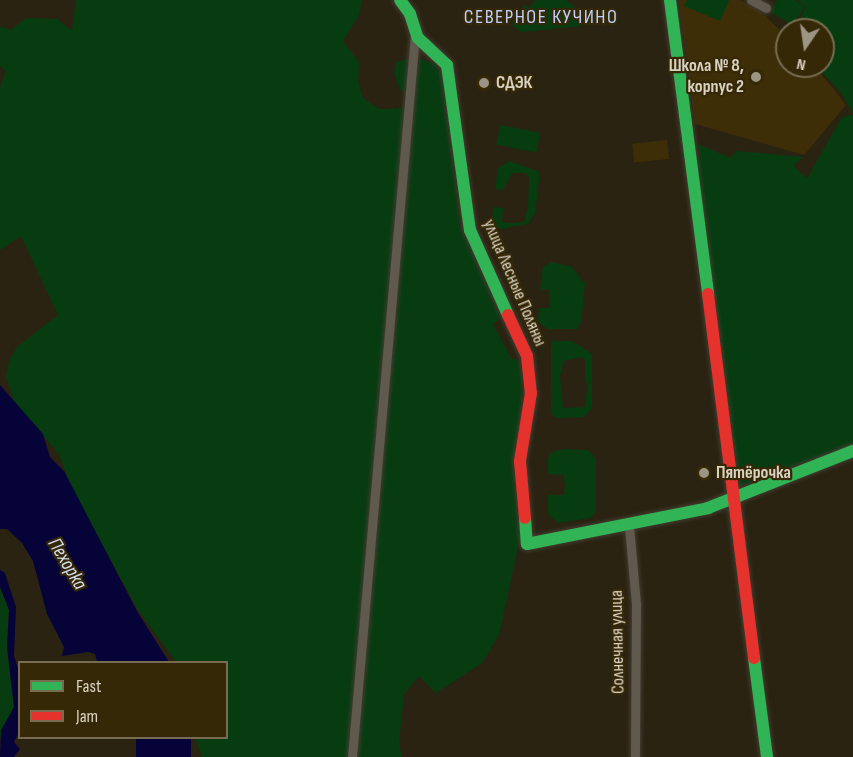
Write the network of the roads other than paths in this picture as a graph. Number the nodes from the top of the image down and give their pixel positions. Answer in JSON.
{"nodes":[{"id":1,"x":400,"y":0,"type":"edge"},
{"id":2,"x":670,"y":0,"type":"edge"},
{"id":3,"x":751,"y":0,"type":"edge"},
{"id":4,"x":766,"y":8,"type":"dead end"},
{"id":5,"x":415,"y":34,"type":"junction"},
{"id":6,"x":853,"y":451,"type":"edge"},
{"id":7,"x":735,"y":500,"type":"junction"},
{"id":8,"x":629,"y":526,"type":"junction"},
{"id":9,"x":352,"y":757,"type":"edge"},
{"id":10,"x":635,"y":757,"type":"edge"},
{"id":11,"x":767,"y":757,"type":"edge"}],
"edges":[{"from":1,"to":5,"type":"street","name":"улица Лесные Поляны"},
{"from":2,"to":7,"type":"street"},
{"from":3,"to":4,"type":"street"},
{"from":5,"to":8,"type":"street","name":"улица Лесные Поляны"},
{"from":5,"to":9,"type":"street"},
{"from":6,"to":7,"type":"street","name":"улица Лесные Поляны"},
{"from":7,"to":8,"type":"street","name":"улица Лесные Поляны"},
{"from":7,"to":11,"type":"street"},
{"from":8,"to":10,"type":"street","name":"Солнечная улица"}]}
